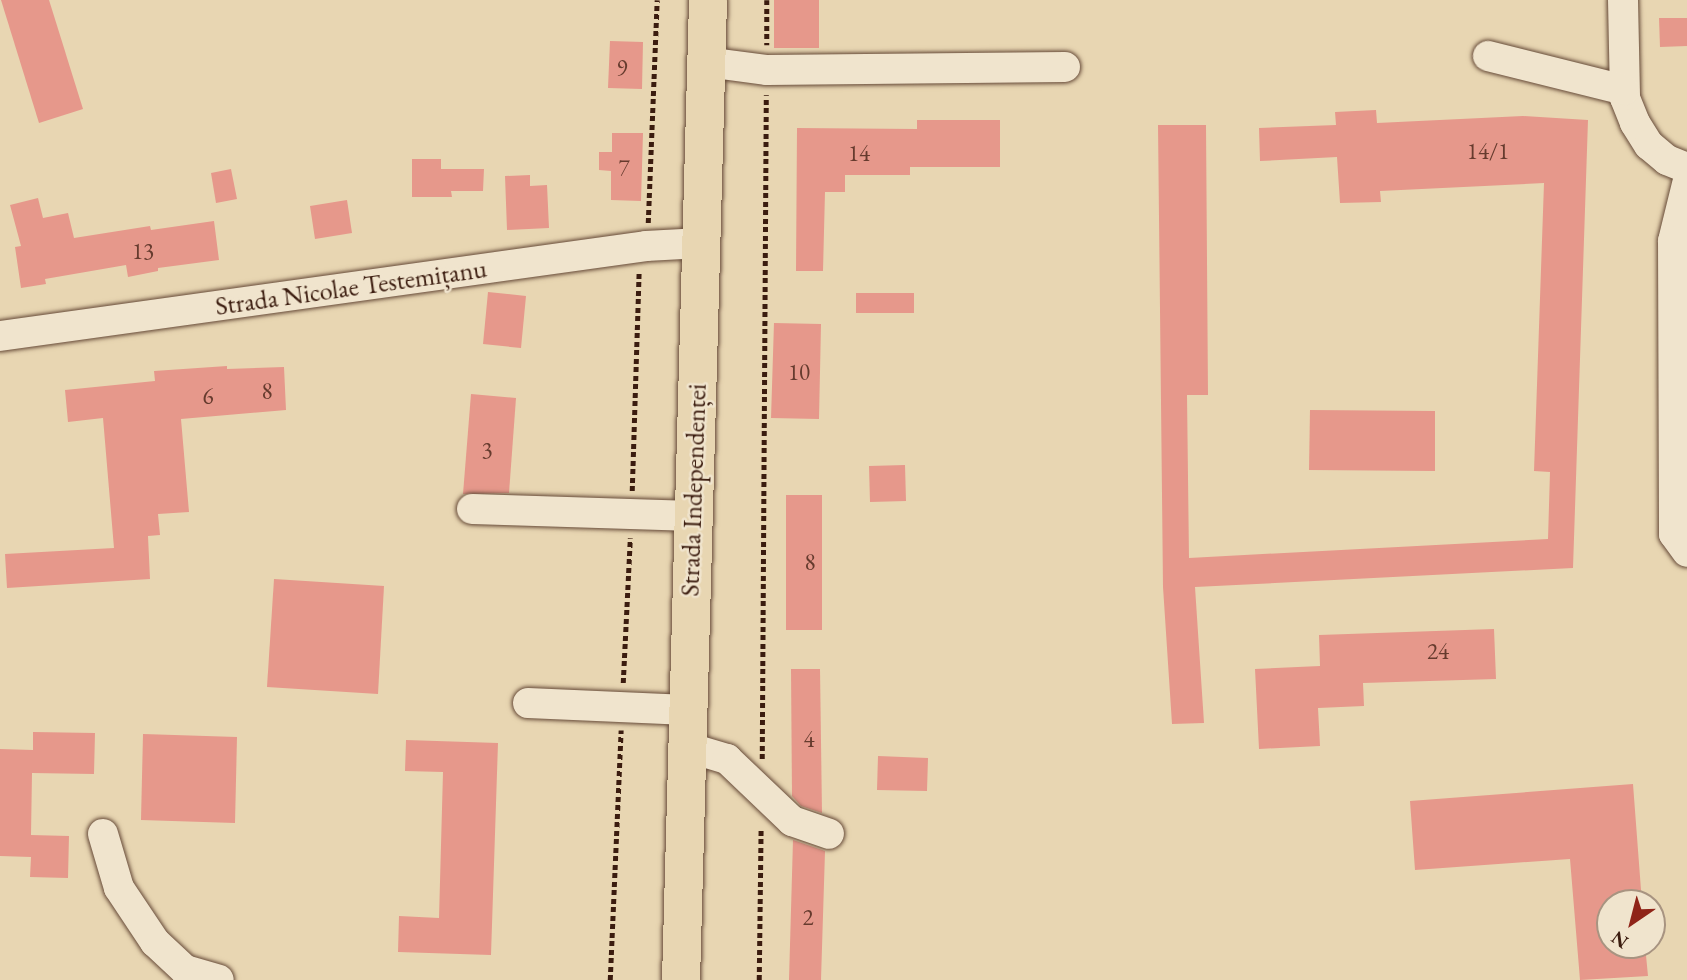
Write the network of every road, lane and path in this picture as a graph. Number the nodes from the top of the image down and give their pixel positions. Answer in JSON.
{"nodes":[{"id":1,"x":708,"y":0,"type":"edge"},
{"id":2,"x":767,"y":0,"type":"edge"},
{"id":3,"x":1623,"y":0,"type":"edge"},
{"id":4,"x":1488,"y":56,"type":"dead end"},
{"id":5,"x":706,"y":62,"type":"junction"},
{"id":6,"x":1065,"y":67,"type":"dead end"},
{"id":7,"x":767,"y":70,"type":"junction"},
{"id":8,"x":1624,"y":90,"type":"junction"},
{"id":9,"x":1687,"y":168,"type":"edge"},
{"id":10,"x":1687,"y":184,"type":"edge"},
{"id":11,"x":701,"y":243,"type":"junction"},
{"id":12,"x":0,"y":336,"type":"edge"},
{"id":13,"x":472,"y":509,"type":"dead end"},
{"id":14,"x":694,"y":516,"type":"junction"},
{"id":15,"x":1687,"y":552,"type":"edge"},
{"id":16,"x":528,"y":703,"type":"dead end"},
{"id":17,"x":688,"y":710,"type":"junction"},
{"id":18,"x":687,"y":747,"type":"junction"},
{"id":19,"x":762,"y":792,"type":"junction"},
{"id":20,"x":103,"y":834,"type":"dead end"},
{"id":21,"x":829,"y":834,"type":"dead end"},
{"id":22,"x":219,"y":980,"type":"edge"},
{"id":23,"x":681,"y":980,"type":"edge"},
{"id":24,"x":759,"y":980,"type":"edge"}],
"edges":[{"from":1,"to":5,"type":"main road","name":"Strada Independenței"},
{"from":2,"to":7,"type":"path"},
{"from":3,"to":8,"type":"street"},
{"from":4,"to":8,"type":"street"},
{"from":5,"to":7,"type":"street"},
{"from":5,"to":11,"type":"main road","name":"Strada Independenței"},
{"from":6,"to":7,"type":"street"},
{"from":7,"to":19,"type":"path"},
{"from":8,"to":9,"type":"street"},
{"from":10,"to":15,"type":"street"},
{"from":11,"to":12,"type":"street","name":"Strada Nicolae Testemițanu"},
{"from":11,"to":14,"type":"main road","name":"Strada Independenței"},
{"from":13,"to":14,"type":"street"},
{"from":14,"to":17,"type":"main road","name":"Strada Independenței"},
{"from":16,"to":17,"type":"street"},
{"from":17,"to":18,"type":"main road","name":"Strada Independenței"},
{"from":18,"to":19,"type":"street"},
{"from":18,"to":23,"type":"main road","name":"Strada Independenței"},
{"from":19,"to":21,"type":"street"},
{"from":19,"to":24,"type":"path"},
{"from":20,"to":22,"type":"street"}]}
